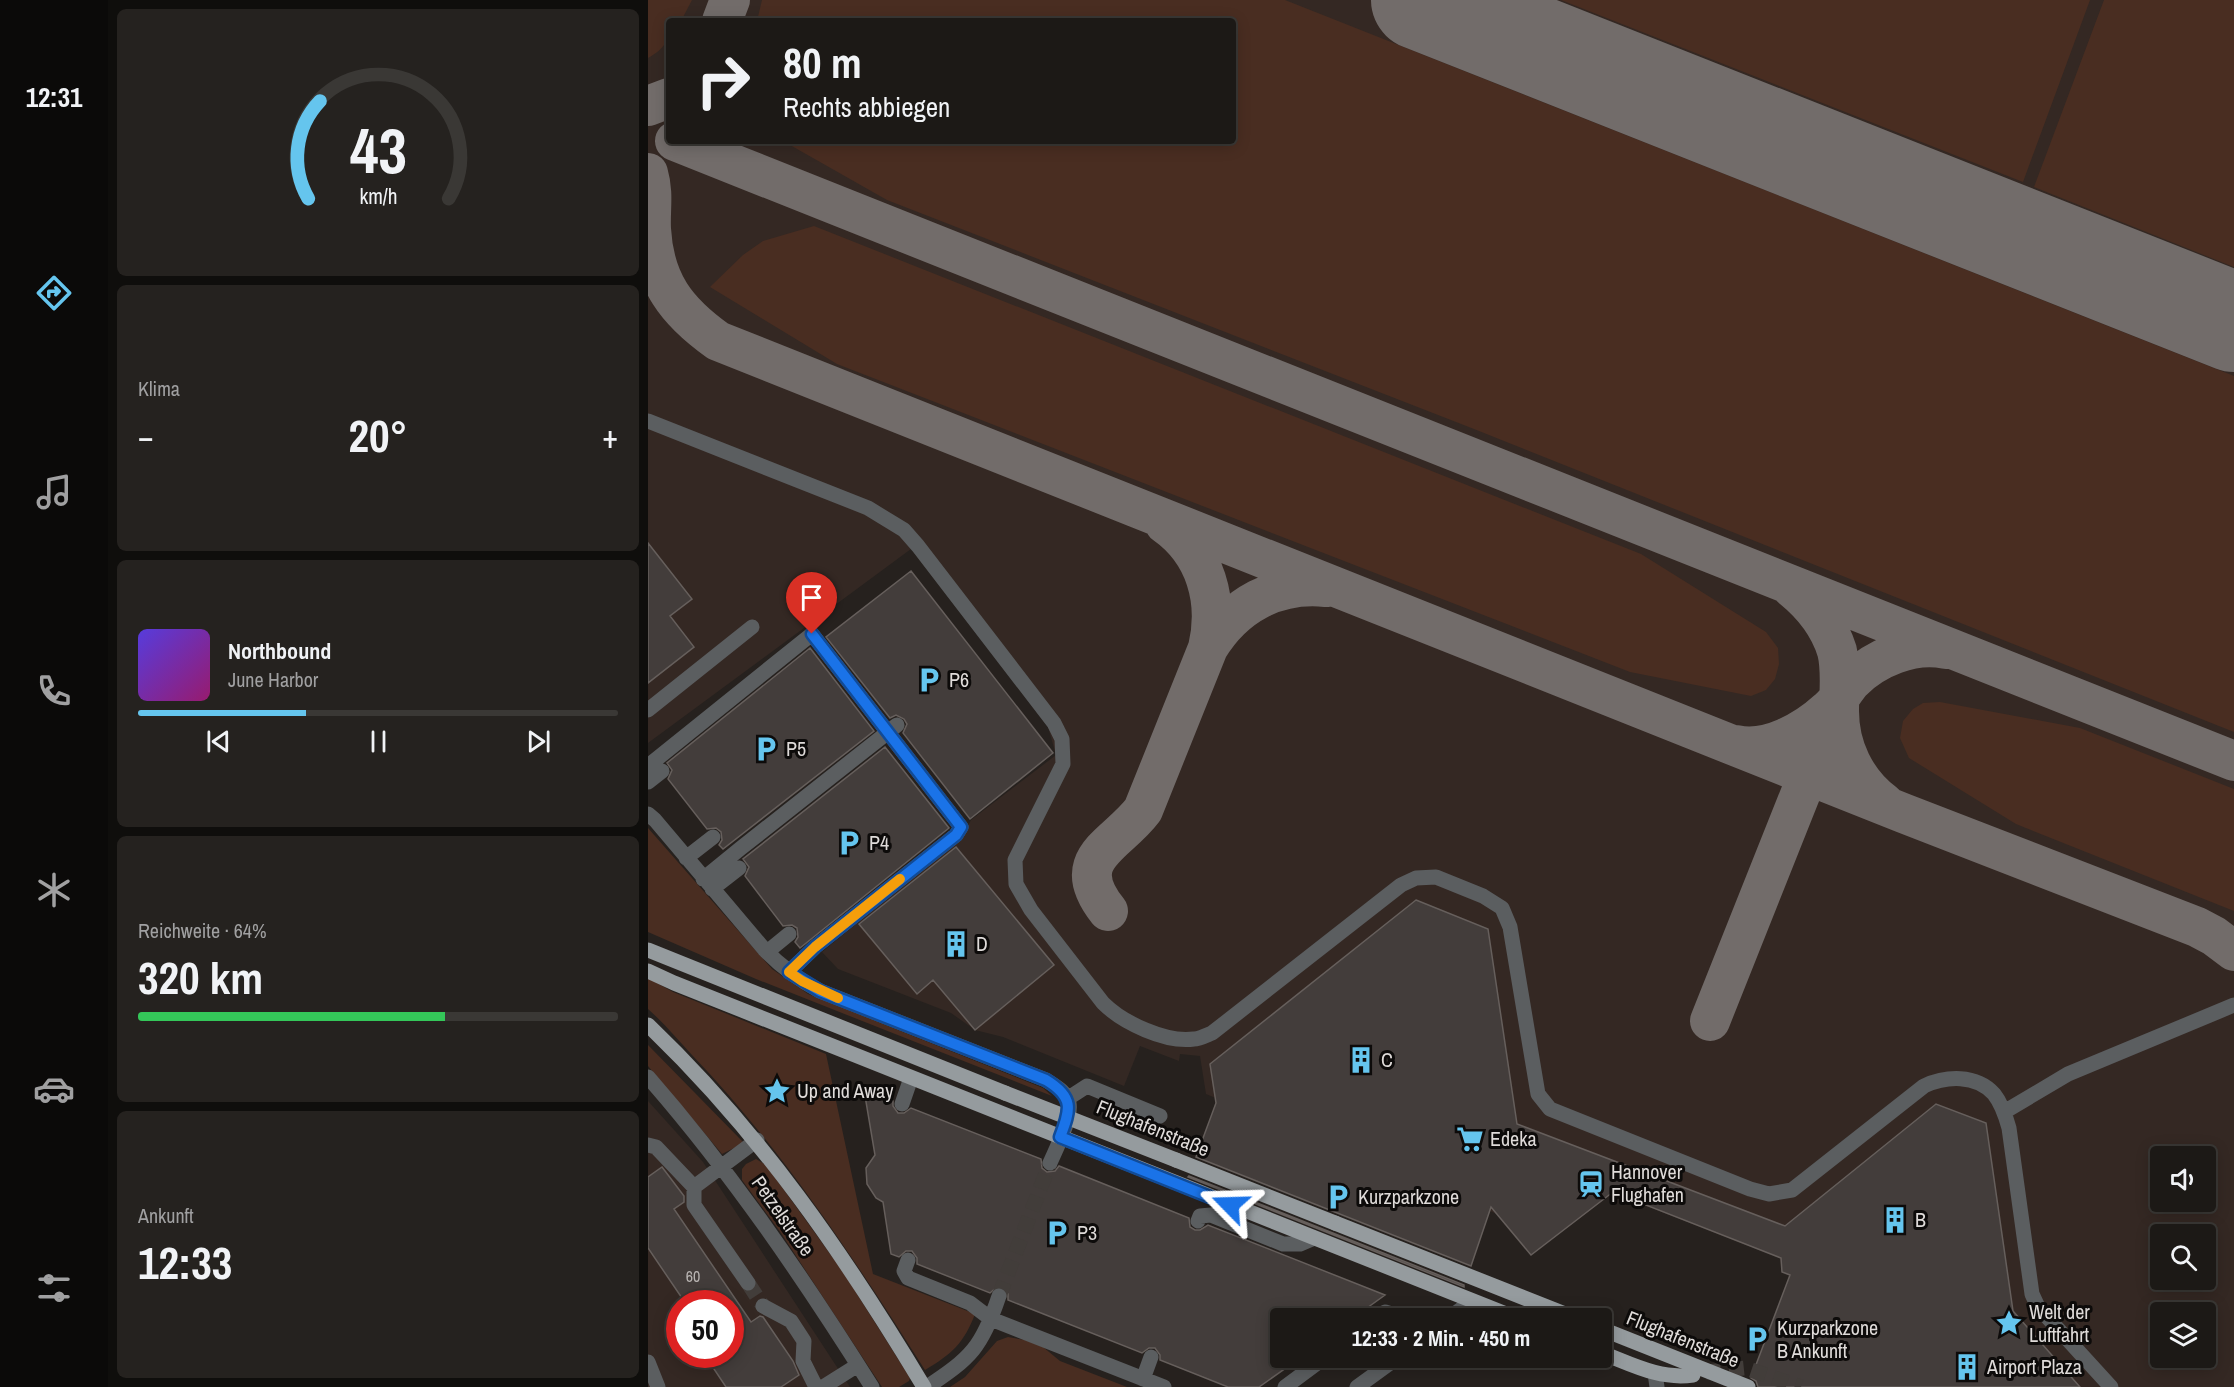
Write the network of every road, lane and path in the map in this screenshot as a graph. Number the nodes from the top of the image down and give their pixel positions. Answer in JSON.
{"nodes":[{"id":1,"x":648,"y":421,"type":"edge"},
{"id":2,"x":752,"y":627,"type":"dead end"},
{"id":3,"x":648,"y":710,"type":"edge"},
{"id":4,"x":892,"y":728,"type":"junction"},
{"id":5,"x":655,"y":768,"type":"edge"},
{"id":6,"x":648,"y":782,"type":"edge"},
{"id":7,"x":648,"y":814,"type":"edge"},
{"id":8,"x":713,"y":837,"type":"dead end"},
{"id":9,"x":686,"y":858,"type":"junction"},
{"id":10,"x":739,"y":868,"type":"dead end"},
{"id":11,"x":708,"y":884,"type":"junction"},
{"id":12,"x":789,"y":934,"type":"dead end"},
{"id":13,"x":648,"y":950,"type":"edge"},
{"id":14,"x":767,"y":952,"type":"junction"},
{"id":15,"x":648,"y":971,"type":"edge"},
{"id":16,"x":789,"y":972,"type":"junction"},
{"id":17,"x":2234,"y":1005,"type":"edge"},
{"id":18,"x":648,"y":1024,"type":"edge"},
{"id":19,"x":648,"y":1077,"type":"edge"},
{"id":20,"x":911,"y":1078,"type":"junction"},
{"id":21,"x":1066,"y":1099,"type":"junction"},
{"id":22,"x":902,"y":1104,"type":"dead end"},
{"id":23,"x":2004,"y":1112,"type":"junction"},
{"id":24,"x":1160,"y":1116,"type":"dead end"},
{"id":25,"x":1060,"y":1137,"type":"junction"},
{"id":26,"x":757,"y":1140,"type":"junction"},
{"id":27,"x":648,"y":1145,"type":"edge"},
{"id":28,"x":1050,"y":1163,"type":"tunnel mouth"},
{"id":29,"x":723,"y":1167,"type":"junction"},
{"id":30,"x":694,"y":1187,"type":"junction"},
{"id":31,"x":1198,"y":1221,"type":"dead end"},
{"id":32,"x":1314,"y":1238,"type":"junction"},
{"id":33,"x":908,"y":1260,"type":"dead end"},
{"id":34,"x":748,"y":1283,"type":"tunnel mouth"},
{"id":35,"x":999,"y":1296,"type":"tunnel mouth"},
{"id":36,"x":1472,"y":1301,"type":"junction"},
{"id":37,"x":763,"y":1305,"type":"tunnel mouth"},
{"id":38,"x":1463,"y":1308,"type":"edge"},
{"id":39,"x":1490,"y":1308,"type":"edge"},
{"id":40,"x":1550,"y":1308,"type":"edge"},
{"id":41,"x":992,"y":1319,"type":"junction"},
{"id":42,"x":1612,"y":1333,"type":"edge"},
{"id":43,"x":1151,"y":1357,"type":"dead end"},
{"id":44,"x":1612,"y":1358,"type":"edge"},
{"id":45,"x":648,"y":1362,"type":"edge"},
{"id":46,"x":858,"y":1365,"type":"junction"},
{"id":47,"x":1310,"y":1368,"type":"edge"},
{"id":48,"x":1383,"y":1368,"type":"edge"},
{"id":49,"x":1693,"y":1375,"type":"tunnel mouth"},
{"id":50,"x":1143,"y":1379,"type":"junction"},
{"id":51,"x":1663,"y":1381,"type":"edge"},
{"id":52,"x":658,"y":1387,"type":"edge"},
{"id":53,"x":816,"y":1387,"type":"edge"},
{"id":54,"x":823,"y":1387,"type":"edge"},
{"id":55,"x":872,"y":1387,"type":"edge"},
{"id":56,"x":926,"y":1387,"type":"edge"},
{"id":57,"x":1164,"y":1387,"type":"edge"},
{"id":58,"x":1284,"y":1387,"type":"edge"},
{"id":59,"x":1357,"y":1387,"type":"edge"},
{"id":60,"x":1748,"y":1387,"type":"edge"},
{"id":61,"x":2111,"y":1387,"type":"edge"}],
"edges":[{"from":1,"to":23,"type":"street"},
{"from":2,"to":3,"type":"street"},
{"from":4,"to":5,"type":"street"},
{"from":4,"to":11,"type":"street"},
{"from":4,"to":16,"type":"street"},
{"from":5,"to":6,"type":"street"},
{"from":7,"to":9,"type":"street"},
{"from":8,"to":9,"type":"street"},
{"from":9,"to":11,"type":"street"},
{"from":10,"to":11,"type":"street"},
{"from":11,"to":14,"type":"street"},
{"from":12,"to":14,"type":"street"},
{"from":13,"to":40,"type":"main road","name":"Flughafenstraße","bridge":true},
{"from":14,"to":16,"type":"street"},
{"from":15,"to":20,"type":"main road"},
{"from":16,"to":21,"type":"street"},
{"from":17,"to":23,"type":"street"},
{"from":18,"to":26,"type":"main road"},
{"from":19,"to":29,"type":"street","name":"Petzelstraße"},
{"from":20,"to":22,"type":"street"},
{"from":20,"to":25,"type":"main road"},
{"from":21,"to":24,"type":"street"},
{"from":21,"to":25,"type":"street"},
{"from":23,"to":61,"type":"street"},
{"from":25,"to":28,"type":"street"},
{"from":25,"to":32,"type":"main road"},
{"from":26,"to":29,"type":"street"},
{"from":26,"to":56,"type":"main road"},
{"from":27,"to":30,"type":"street"},
{"from":29,"to":30,"type":"street"},
{"from":29,"to":46,"type":"street","name":"Petzelstraße"},
{"from":30,"to":34,"type":"street"},
{"from":31,"to":32,"type":"street"},
{"from":32,"to":36,"type":"main road"},
{"from":33,"to":41,"type":"street"},
{"from":35,"to":41,"type":"street"},
{"from":36,"to":38,"type":"street"},
{"from":36,"to":39,"type":"main road"},
{"from":37,"to":53,"type":"street"},
{"from":41,"to":50,"type":"street"},
{"from":41,"to":56,"type":"street"},
{"from":42,"to":60,"type":"main road","name":"Flughafenstraße","bridge":true},
{"from":43,"to":50,"type":"street"},
{"from":44,"to":51,"type":"main road","name":"Flughafenstraße"},
{"from":45,"to":52,"type":"street"},
{"from":46,"to":54,"type":"street"},
{"from":46,"to":55,"type":"street","name":"Petzelstraße"},
{"from":47,"to":58,"type":"street"},
{"from":48,"to":59,"type":"street"},
{"from":49,"to":51,"type":"main road","name":"Flughafenstraße"},
{"from":50,"to":57,"type":"street"}]}
